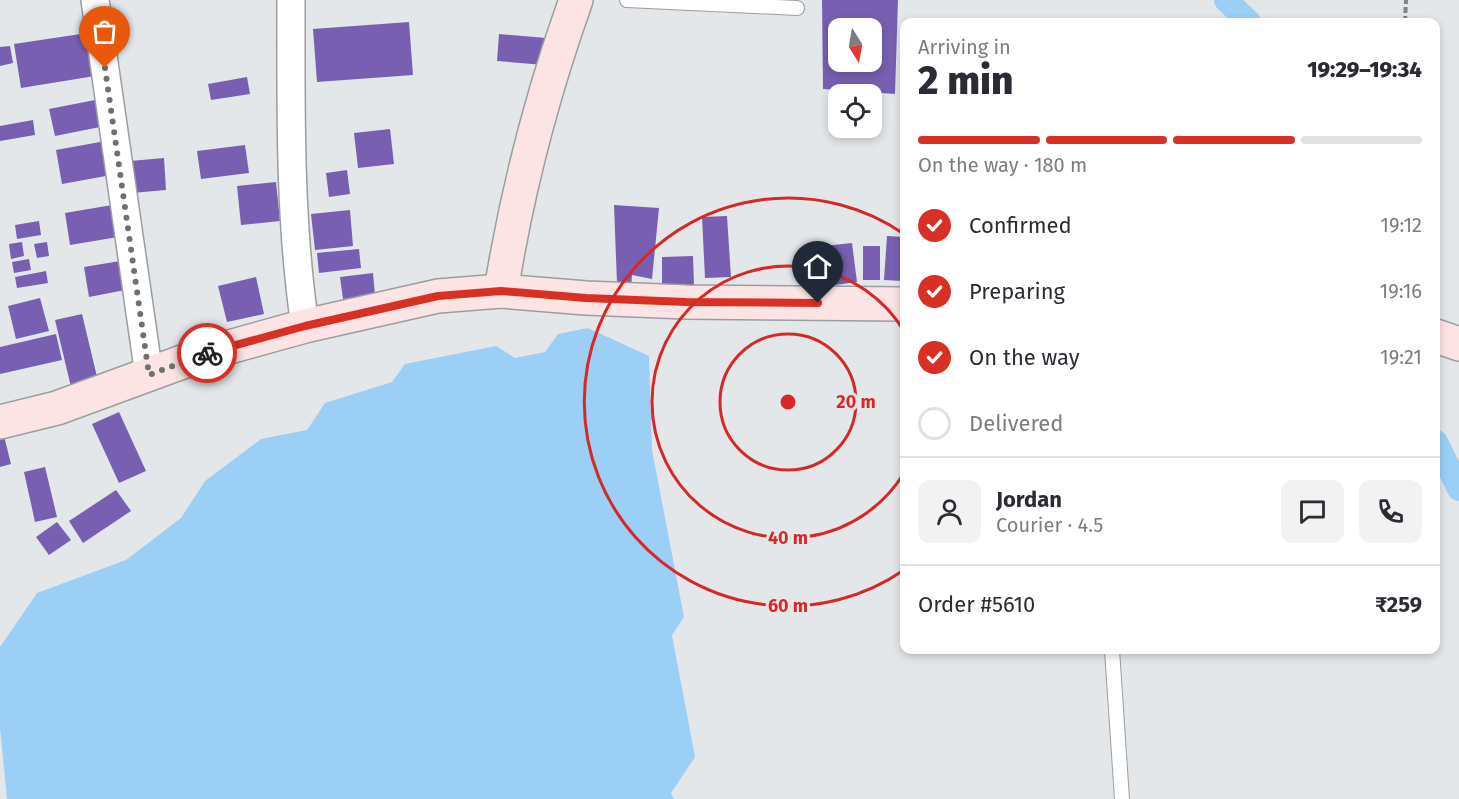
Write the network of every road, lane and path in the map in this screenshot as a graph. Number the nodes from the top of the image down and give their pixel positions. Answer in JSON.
{"nodes":[{"id":1,"x":95,"y":0,"type":"edge"},
{"id":2,"x":291,"y":0,"type":"edge"},
{"id":3,"x":576,"y":0,"type":"edge"},
{"id":4,"x":627,"y":0,"type":"edge"},
{"id":5,"x":1406,"y":0,"type":"edge"},
{"id":6,"x":797,"y":8,"type":"dead end"},
{"id":7,"x":1405,"y":18,"type":"edge"},
{"id":8,"x":501,"y":291,"type":"junction"},
{"id":9,"x":900,"y":304,"type":"edge"},
{"id":10,"x":305,"y":326,"type":"junction"},
{"id":11,"x":1440,"y":337,"type":"edge"},
{"id":12,"x":1459,"y":344,"type":"edge"},
{"id":13,"x":149,"y":375,"type":"junction"},
{"id":14,"x":0,"y":422,"type":"edge"},
{"id":15,"x":1112,"y":654,"type":"edge"},
{"id":16,"x":1122,"y":799,"type":"edge"}],
"edges":[{"from":1,"to":13,"type":"street"},
{"from":2,"to":10,"type":"street"},
{"from":3,"to":8,"type":"main road"},
{"from":4,"to":6,"type":"lane"},
{"from":5,"to":7,"type":"path"},
{"from":8,"to":9,"type":"main road"},
{"from":8,"to":10,"type":"main road"},
{"from":10,"to":13,"type":"main road"},
{"from":11,"to":12,"type":"main road"},
{"from":13,"to":14,"type":"main road"},
{"from":15,"to":16,"type":"lane"}]}
